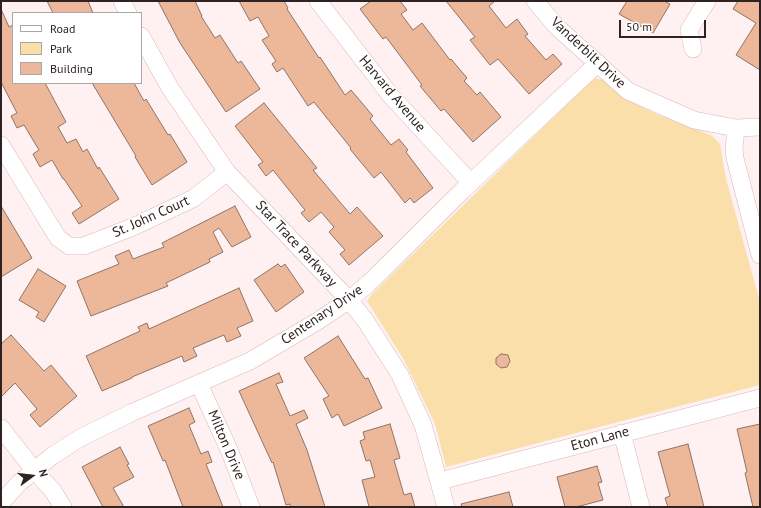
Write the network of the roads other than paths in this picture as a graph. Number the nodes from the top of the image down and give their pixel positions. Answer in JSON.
{"nodes":[{"id":1,"x":122,"y":1,"type":"edge"},
{"id":2,"x":318,"y":1,"type":"edge"},
{"id":3,"x":535,"y":1,"type":"edge"},
{"id":4,"x":707,"y":1,"type":"edge"},
{"id":5,"x":128,"y":12,"type":"edge"},
{"id":6,"x":142,"y":38,"type":"edge"},
{"id":7,"x":693,"y":49,"type":"dead end"},
{"id":8,"x":598,"y":63,"type":"junction"},
{"id":9,"x":760,"y":127,"type":"edge"},
{"id":10,"x":736,"y":128,"type":"junction"},
{"id":11,"x":1,"y":145,"type":"edge"},
{"id":12,"x":227,"y":172,"type":"junction"},
{"id":13,"x":471,"y":183,"type":"junction"},
{"id":14,"x":760,"y":255,"type":"edge"},
{"id":15,"x":349,"y":300,"type":"junction"},
{"id":16,"x":199,"y":384,"type":"junction"},
{"id":17,"x":760,"y":398,"type":"edge"},
{"id":18,"x":1,"y":428,"type":"edge"},
{"id":19,"x":622,"y":433,"type":"junction"},
{"id":20,"x":34,"y":470,"type":"junction"},
{"id":21,"x":440,"y":482,"type":"junction"},
{"id":22,"x":1,"y":503,"type":"edge"},
{"id":23,"x":63,"y":507,"type":"edge"},
{"id":24,"x":251,"y":507,"type":"edge"},
{"id":25,"x":446,"y":507,"type":"edge"},
{"id":26,"x":641,"y":507,"type":"edge"}],
"edges":[{"from":1,"to":5,"type":"street"},
{"from":2,"to":13,"type":"street","name":"Harvard Avenue"},
{"from":3,"to":8,"type":"street","name":"Vanderbilt Drive"},
{"from":4,"to":7,"type":"street"},
{"from":6,"to":12,"type":"street","name":"Star Trace Parkway"},
{"from":8,"to":10,"type":"street","name":"Vanderbilt Drive"},
{"from":8,"to":13,"type":"street","name":"Centenary Drive"},
{"from":9,"to":10,"type":"street","name":"Vanderbilt Drive"},
{"from":10,"to":14,"type":"street"},
{"from":11,"to":12,"type":"street","name":"St. John Court"},
{"from":12,"to":15,"type":"street","name":"Star Trace Parkway"},
{"from":13,"to":15,"type":"street","name":"Centenary Drive"},
{"from":15,"to":16,"type":"street","name":"Centenary Drive"},
{"from":15,"to":21,"type":"street","name":"Star Trace Parkway"},
{"from":16,"to":20,"type":"street","name":"Centenary Drive"},
{"from":16,"to":24,"type":"street","name":"Milton Drive"},
{"from":17,"to":19,"type":"street","name":"Eton Lane"},
{"from":18,"to":20,"type":"street"},
{"from":19,"to":21,"type":"street","name":"Eton Lane"},
{"from":19,"to":26,"type":"street"},
{"from":20,"to":22,"type":"street","name":"Centenary Drive"},
{"from":20,"to":23,"type":"street"},
{"from":21,"to":25,"type":"street","name":"Star Trace Parkway"}]}
